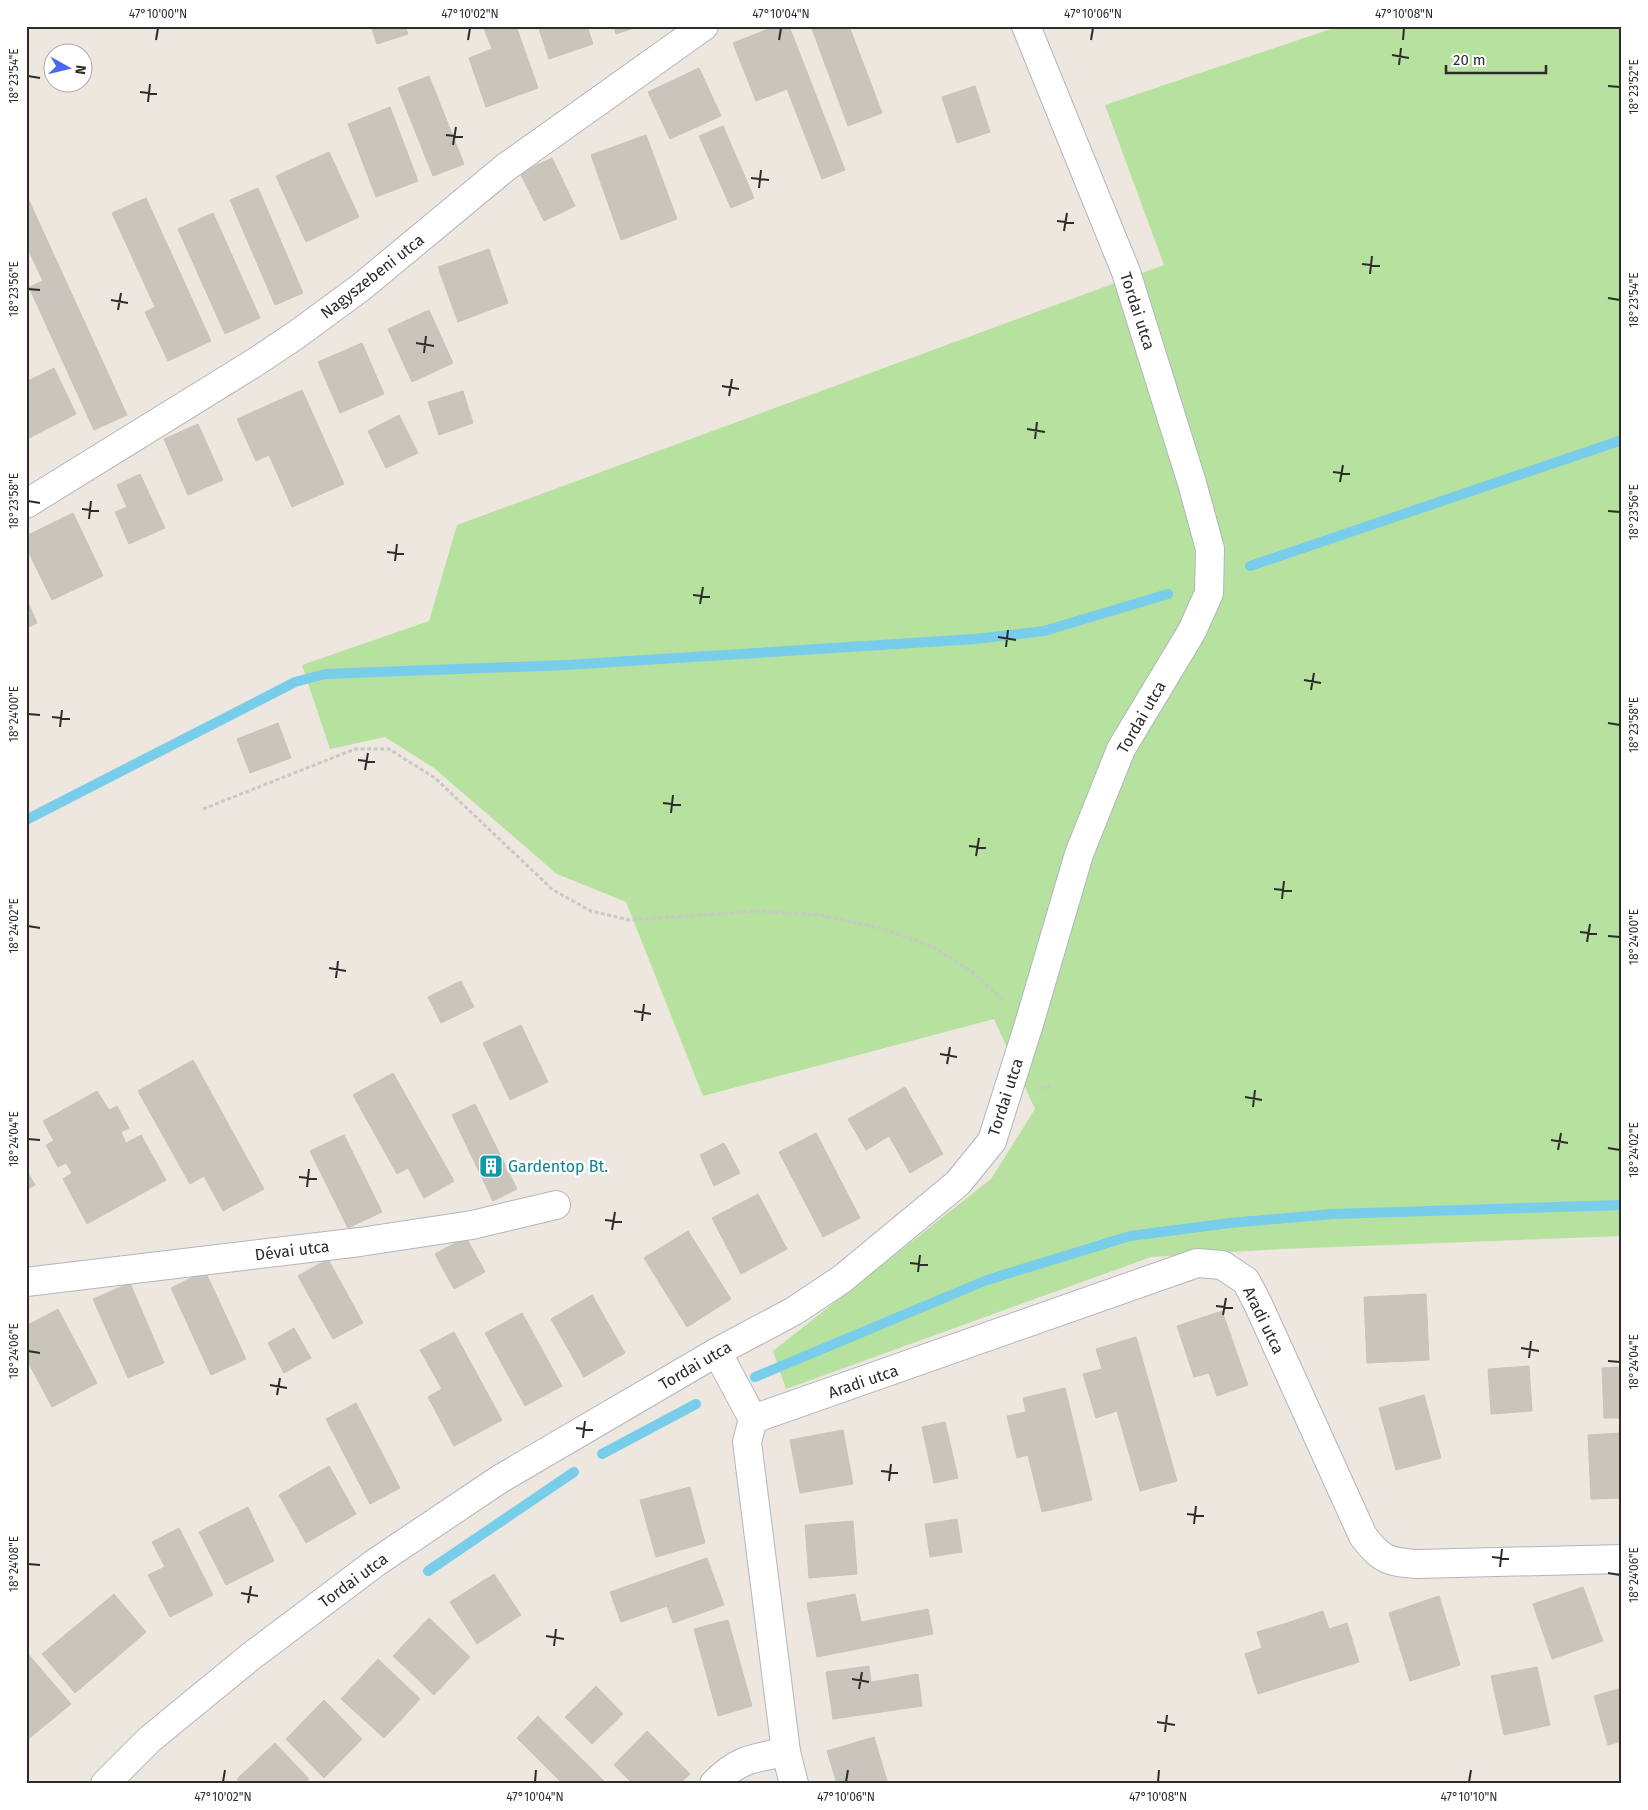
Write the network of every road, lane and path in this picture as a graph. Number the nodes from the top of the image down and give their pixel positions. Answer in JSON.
{"nodes":[{"id":1,"x":704,"y":26,"type":"edge"},
{"id":2,"x":1026,"y":26,"type":"edge"},
{"id":3,"x":26,"y":504,"type":"edge"},
{"id":4,"x":203,"y":809,"type":"dead end"},
{"id":5,"x":1029,"y":1024,"type":"junction"},
{"id":6,"x":556,"y":1205,"type":"dead end"},
{"id":7,"x":26,"y":1282,"type":"edge"},
{"id":8,"x":718,"y":1352,"type":"junction"},
{"id":9,"x":753,"y":1419,"type":"junction"},
{"id":10,"x":1622,"y":1559,"type":"edge"},
{"id":11,"x":786,"y":1752,"type":"junction"},
{"id":12,"x":105,"y":1784,"type":"edge"},
{"id":13,"x":714,"y":1784,"type":"edge"},
{"id":14,"x":794,"y":1784,"type":"edge"}],
"edges":[{"from":1,"to":3,"type":"street","name":"Nagyszebeni utca"},
{"from":2,"to":5,"type":"street","name":"Tordai utca"},
{"from":4,"to":5,"type":"path"},
{"from":5,"to":8,"type":"street","name":"Tordai utca"},
{"from":6,"to":7,"type":"street","name":"Dévai utca"},
{"from":8,"to":9,"type":"street"},
{"from":8,"to":12,"type":"street","name":"Tordai utca"},
{"from":9,"to":10,"type":"street","name":"Aradi utca"},
{"from":9,"to":11,"type":"street"},
{"from":11,"to":13,"type":"street"},
{"from":11,"to":14,"type":"street"}]}
